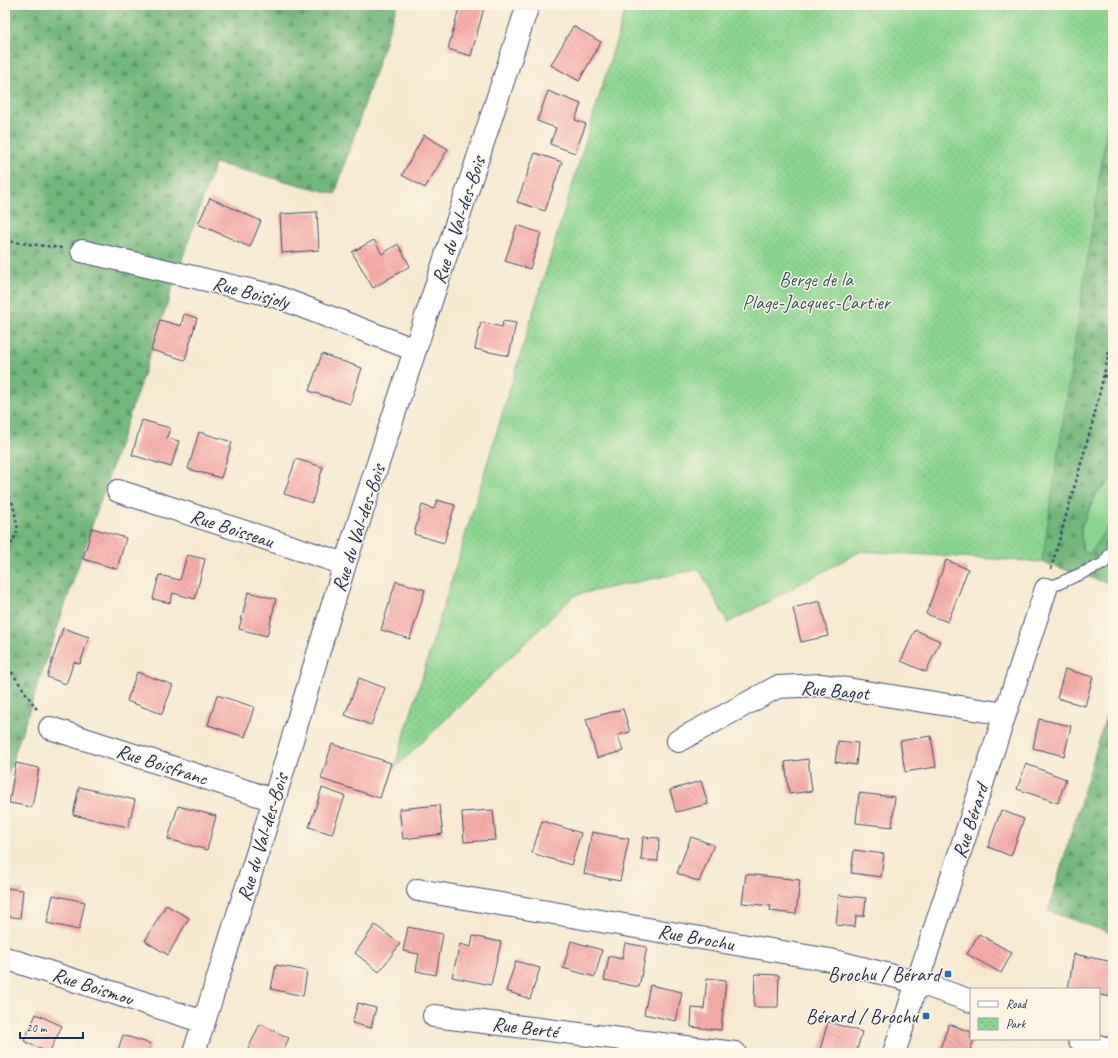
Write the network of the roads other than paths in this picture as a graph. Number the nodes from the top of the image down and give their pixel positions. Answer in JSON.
{"nodes":[{"id":1,"x":528,"y":5,"type":"edge"},
{"id":2,"x":82,"y":251,"type":"road end"},
{"id":3,"x":415,"y":350,"type":"junction"},
{"id":4,"x":118,"y":491,"type":"dead end"},
{"id":5,"x":1113,"y":550,"type":"edge"},
{"id":6,"x":345,"y":564,"type":"junction"},
{"id":7,"x":1046,"y":589,"type":"joint"},
{"id":8,"x":1005,"y":714,"type":"junction"},
{"id":9,"x":50,"y":728,"type":"road end"},
{"id":10,"x":678,"y":741,"type":"dead end"},
{"id":11,"x":274,"y":800,"type":"junction"},
{"id":12,"x":418,"y":890,"type":"dead end"},
{"id":13,"x":5,"y":958,"type":"edge"},
{"id":14,"x":917,"y":982,"type":"junction"},
{"id":15,"x":970,"y":1001,"type":"edge"},
{"id":16,"x":434,"y":1016,"type":"dead end"},
{"id":17,"x":204,"y":1022,"type":"junction"},
{"id":18,"x":1082,"y":1040,"type":"edge"},
{"id":19,"x":1113,"y":1051,"type":"edge"},
{"id":20,"x":196,"y":1053,"type":"edge"},
{"id":21,"x":735,"y":1053,"type":"edge"},
{"id":22,"x":894,"y":1053,"type":"edge"}],
"edges":[{"from":1,"to":3,"type":"street","name":"Rue du Val-des-Bois"},
{"from":2,"to":3,"type":"street","name":"Rue Boisjoly"},
{"from":3,"to":6,"type":"street","name":"Rue du Val-des-Bois"},
{"from":4,"to":6,"type":"street","name":"Rue Boisseau"},
{"from":5,"to":7,"type":"lane"},
{"from":6,"to":11,"type":"street","name":"Rue du Val-des-Bois"},
{"from":7,"to":8,"type":"street","name":"Rue Bérard"},
{"from":8,"to":10,"type":"street","name":"Rue Bagot"},
{"from":8,"to":14,"type":"street","name":"Rue Bérard"},
{"from":9,"to":11,"type":"street","name":"Rue Boisfranc"},
{"from":11,"to":17,"type":"street","name":"Rue du Val-des-Bois"},
{"from":12,"to":14,"type":"street","name":"Rue Brochu"},
{"from":13,"to":17,"type":"street","name":"Rue Boismou"},
{"from":14,"to":15,"type":"street","name":"Rue Brochu"},
{"from":14,"to":22,"type":"street","name":"Rue Bérard"},
{"from":16,"to":21,"type":"street","name":"Rue Berté"},
{"from":17,"to":20,"type":"street","name":"Rue du Val-des-Bois"},
{"from":18,"to":19,"type":"street"}]}
